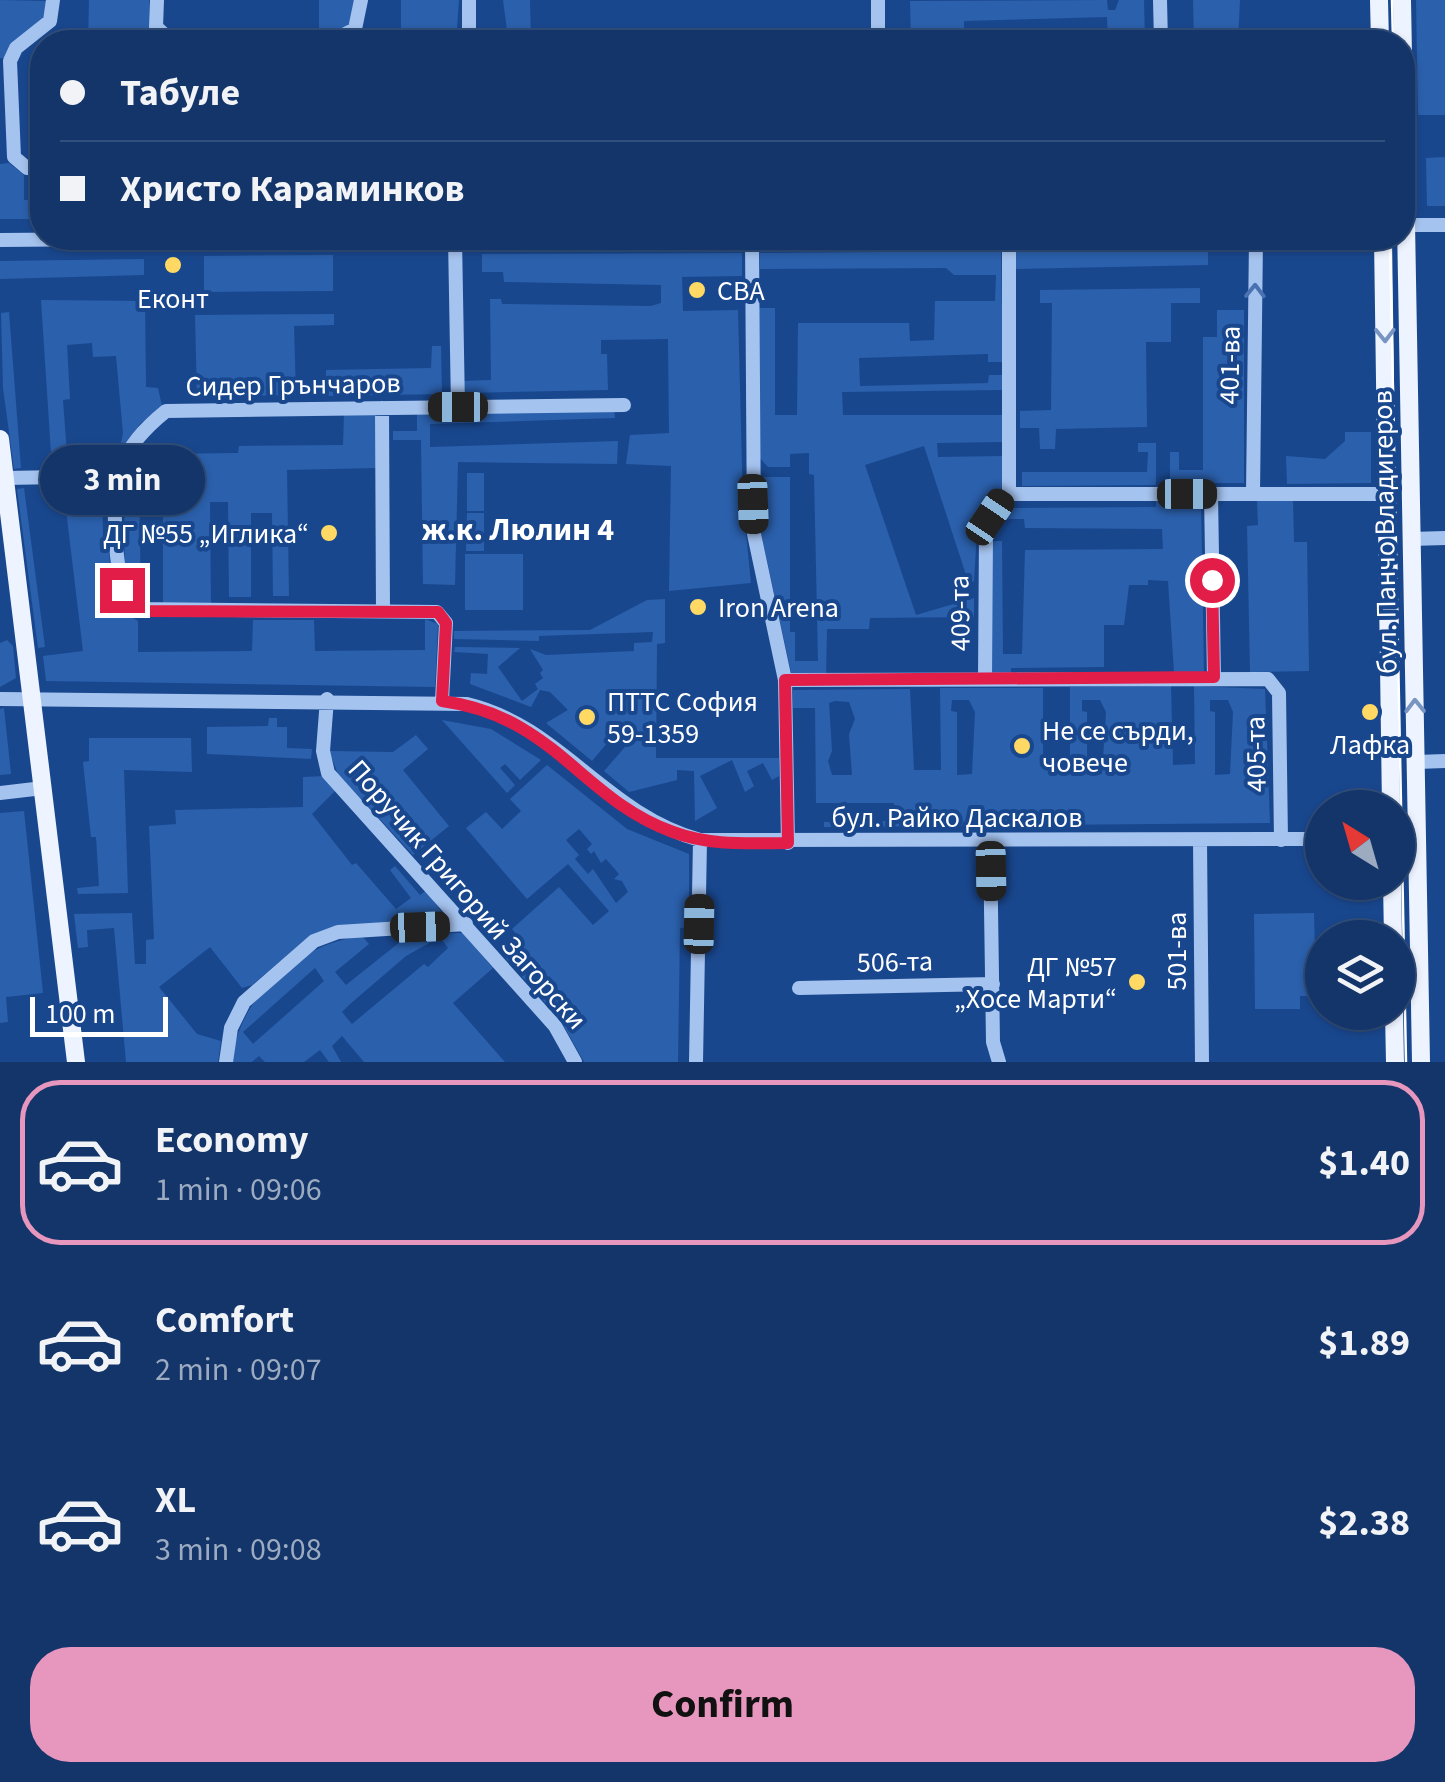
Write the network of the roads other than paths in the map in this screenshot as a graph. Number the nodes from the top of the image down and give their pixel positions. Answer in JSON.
{"nodes":[{"id":1,"x":53,"y":0,"type":"edge"},
{"id":2,"x":156,"y":0,"type":"edge"},
{"id":3,"x":360,"y":0,"type":"edge"},
{"id":4,"x":469,"y":0,"type":"edge"},
{"id":5,"x":878,"y":0,"type":"edge"},
{"id":6,"x":1160,"y":0,"type":"edge"},
{"id":7,"x":1379,"y":0,"type":"edge"},
{"id":8,"x":1402,"y":0,"type":"edge"},
{"id":9,"x":39,"y":30,"type":"edge"},
{"id":10,"x":158,"y":30,"type":"edge"},
{"id":11,"x":352,"y":30,"type":"edge"},
{"id":12,"x":469,"y":30,"type":"edge"},
{"id":13,"x":878,"y":30,"type":"edge"},
{"id":14,"x":1160,"y":30,"type":"edge"},
{"id":15,"x":1380,"y":30,"type":"edge"},
{"id":16,"x":1402,"y":30,"type":"edge"},
{"id":17,"x":30,"y":37,"type":"edge"},
{"id":18,"x":30,"y":168,"type":"edge"},
{"id":19,"x":1415,"y":225,"type":"edge"},
{"id":20,"x":1445,"y":225,"type":"edge"},
{"id":21,"x":0,"y":240,"type":"edge"},
{"id":22,"x":30,"y":240,"type":"edge"},
{"id":23,"x":455,"y":250,"type":"edge"},
{"id":24,"x":752,"y":250,"type":"edge"},
{"id":25,"x":1008,"y":250,"type":"edge"},
{"id":26,"x":1256,"y":250,"type":"edge"},
{"id":27,"x":1383,"y":250,"type":"edge"},
{"id":28,"x":1405,"y":250,"type":"edge"},
{"id":29,"x":624,"y":405,"type":"dead end"},
{"id":30,"x":458,"y":407,"type":"junction"},
{"id":31,"x":382,"y":408,"type":"junction"},
{"id":32,"x":0,"y":439,"type":"edge"},
{"id":33,"x":117,"y":476,"type":"junction"},
{"id":34,"x":5,"y":478,"type":"junction"},
{"id":35,"x":1009,"y":494,"type":"junction"},
{"id":36,"x":1210,"y":494,"type":"junction"},
{"id":37,"x":1253,"y":494,"type":"junction"},
{"id":38,"x":1387,"y":494,"type":"junction"},
{"id":39,"x":1445,"y":538,"type":"edge"},
{"id":40,"x":1411,"y":539,"type":"junction"},
{"id":41,"x":383,"y":611,"type":"junction"},
{"id":42,"x":1214,"y":677,"type":"junction"},
{"id":43,"x":985,"y":679,"type":"junction"},
{"id":44,"x":785,"y":680,"type":"junction"},
{"id":45,"x":33,"y":696,"type":"junction"},
{"id":46,"x":0,"y":699,"type":"edge"},
{"id":47,"x":327,"y":700,"type":"junction"},
{"id":48,"x":442,"y":701,"type":"junction"},
{"id":49,"x":1445,"y":761,"type":"edge"},
{"id":50,"x":1417,"y":762,"type":"junction"},
{"id":51,"x":43,"y":788,"type":"junction"},
{"id":52,"x":1391,"y":790,"type":"edge"},
{"id":53,"x":1413,"y":790,"type":"edge"},
{"id":54,"x":0,"y":793,"type":"edge"},
{"id":55,"x":1305,"y":839,"type":"edge"},
{"id":56,"x":700,"y":840,"type":"junction"},
{"id":57,"x":1200,"y":840,"type":"junction"},
{"id":58,"x":1281,"y":840,"type":"junction"},
{"id":59,"x":990,"y":842,"type":"junction"},
{"id":60,"x":788,"y":843,"type":"junction"},
{"id":61,"x":1411,"y":900,"type":"edge"},
{"id":62,"x":466,"y":924,"type":"junction"},
{"id":63,"x":992,"y":984,"type":"junction"},
{"id":64,"x":799,"y":988,"type":"dead end"},
{"id":65,"x":1394,"y":1030,"type":"edge"},
{"id":66,"x":76,"y":1062,"type":"edge"},
{"id":67,"x":226,"y":1062,"type":"edge"},
{"id":68,"x":575,"y":1062,"type":"edge"},
{"id":69,"x":696,"y":1062,"type":"edge"},
{"id":70,"x":999,"y":1062,"type":"edge"},
{"id":71,"x":1202,"y":1062,"type":"edge"},
{"id":72,"x":1395,"y":1062,"type":"edge"},
{"id":73,"x":1421,"y":1062,"type":"edge"}],
"edges":[{"from":1,"to":9,"type":"street"},
{"from":2,"to":10,"type":"street"},
{"from":3,"to":11,"type":"street"},
{"from":4,"to":12,"type":"street"},
{"from":5,"to":13,"type":"street"},
{"from":6,"to":14,"type":"street"},
{"from":7,"to":15,"type":"main road"},
{"from":8,"to":16,"type":"main road","name":"бул. Панчо Владигеров"},
{"from":17,"to":18,"type":"street"},
{"from":19,"to":20,"type":"street"},
{"from":21,"to":22,"type":"street"},
{"from":23,"to":30,"type":"street"},
{"from":24,"to":44,"type":"street"},
{"from":25,"to":35,"type":"street"},
{"from":37,"to":26,"type":"street","name":"401-ва","one_way":true},
{"from":27,"to":38,"type":"main road","name":"бул. Панчо Владигеров","one_way":true},
{"from":28,"to":40,"type":"main road","name":"бул. Панчо Владигеров"},
{"from":29,"to":30,"type":"street","name":"Сидер Грънчаров"},
{"from":30,"to":31,"type":"street","name":"Сидер Грънчаров"},
{"from":31,"to":33,"type":"street","name":"Сидер Грънчаров"},
{"from":31,"to":41,"type":"street"},
{"from":32,"to":34,"type":"main road"},
{"from":33,"to":34,"type":"street"},
{"from":33,"to":41,"type":"street"},
{"from":34,"to":45,"type":"main road"},
{"from":35,"to":36,"type":"street"},
{"from":35,"to":43,"type":"street","name":"409-та"},
{"from":36,"to":37,"type":"street"},
{"from":36,"to":42,"type":"street"},
{"from":37,"to":38,"type":"street"},
{"from":38,"to":52,"type":"main road","name":"бул. Панчо Владигеров"},
{"from":39,"to":40,"type":"street"},
{"from":50,"to":40,"type":"main road","name":"бул. Панчо Владигеров","one_way":true},
{"from":41,"to":48,"type":"street"},
{"from":42,"to":43,"type":"street"},
{"from":42,"to":58,"type":"street","name":"405-та"},
{"from":43,"to":44,"type":"street"},
{"from":44,"to":60,"type":"street"},
{"from":45,"to":46,"type":"street","name":"бул. Райко Даскалов"},
{"from":45,"to":47,"type":"street","name":"бул. Райко Даскалов"},
{"from":45,"to":51,"type":"main road"},
{"from":47,"to":48,"type":"street","name":"бул. Райко Даскалов"},
{"from":47,"to":62,"type":"street","name":"Поручик Григорий Загорски"},
{"from":48,"to":56,"type":"street","name":"бул. Райко Даскалов"},
{"from":49,"to":50,"type":"street"},
{"from":50,"to":53,"type":"main road","name":"бул. Панчо Владигеров"},
{"from":51,"to":54,"type":"street"},
{"from":51,"to":66,"type":"main road"},
{"from":55,"to":58,"type":"street","name":"бул. Райко Даскалов"},
{"from":56,"to":60,"type":"street","name":"бул. Райко Даскалов"},
{"from":56,"to":69,"type":"street"},
{"from":57,"to":58,"type":"street","name":"бул. Райко Даскалов"},
{"from":57,"to":59,"type":"street","name":"бул. Райко Даскалов"},
{"from":57,"to":71,"type":"street","name":"501-ва"},
{"from":59,"to":60,"type":"street","name":"бул. Райко Даскалов"},
{"from":59,"to":63,"type":"street"},
{"from":61,"to":73,"type":"main road","name":"бул. Панчо Владигеров"},
{"from":62,"to":67,"type":"street"},
{"from":62,"to":68,"type":"street","name":"Поручик Григорий Загорски"},
{"from":63,"to":64,"type":"street","name":"506-та"},
{"from":63,"to":70,"type":"street"},
{"from":65,"to":72,"type":"main road"}]}
